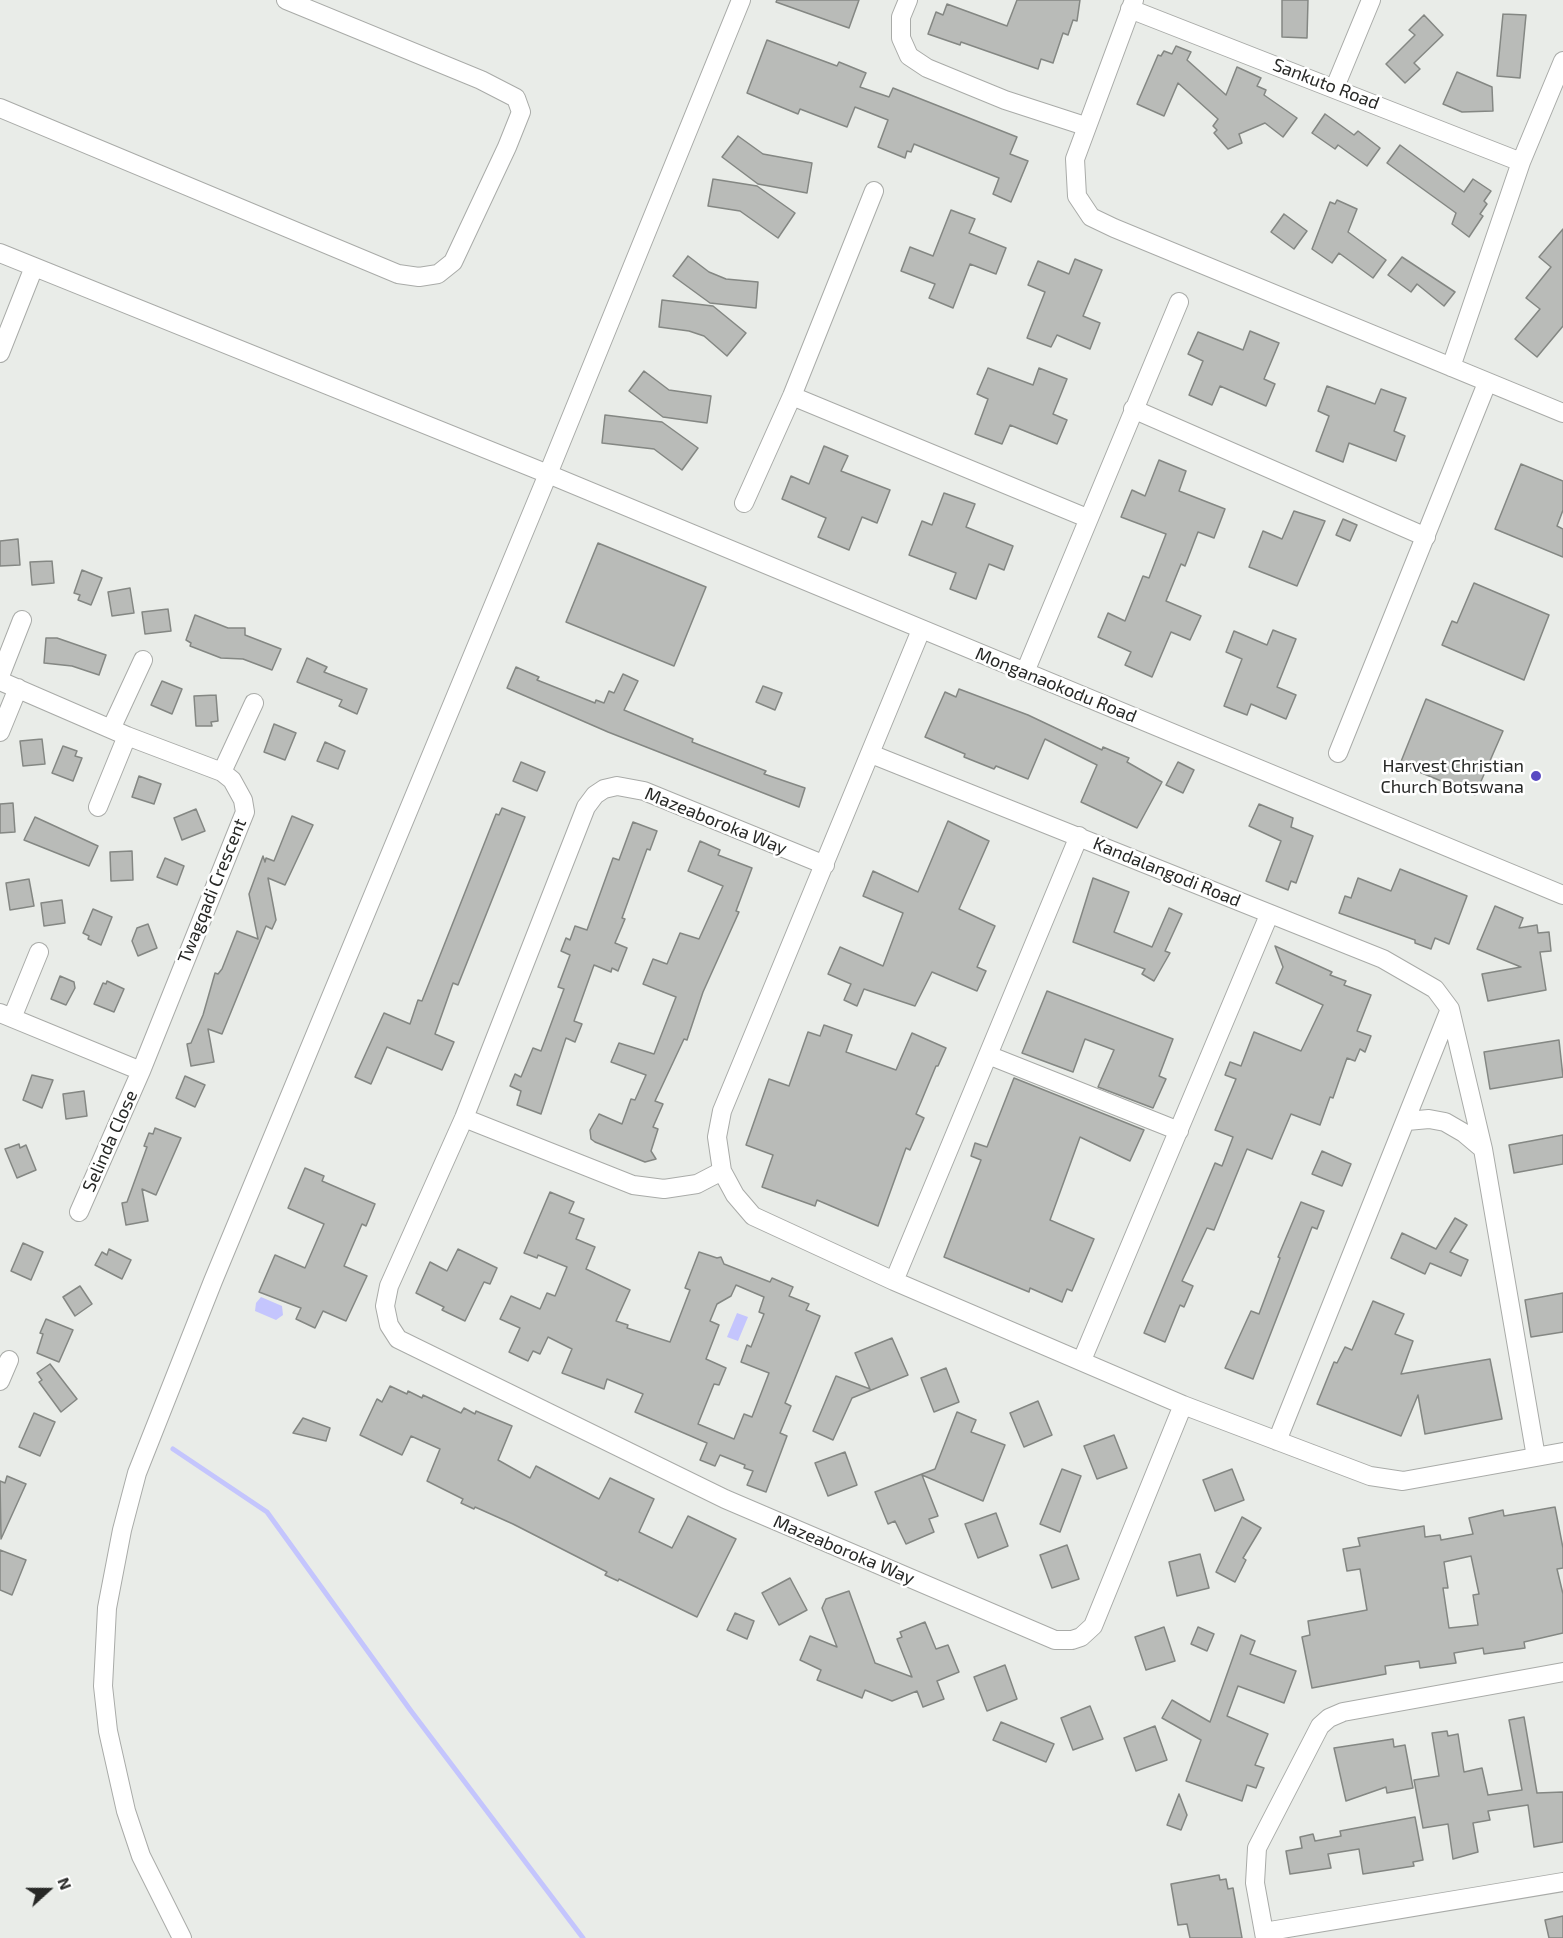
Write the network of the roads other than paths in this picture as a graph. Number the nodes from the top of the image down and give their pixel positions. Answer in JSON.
{"nodes":[{"id":1,"x":286,"y":0,"type":"edge"},
{"id":2,"x":741,"y":0,"type":"edge"},
{"id":3,"x":908,"y":0,"type":"edge"},
{"id":4,"x":1371,"y":0,"type":"edge"},
{"id":5,"x":1132,"y":4,"type":"edge"},
{"id":6,"x":1563,"y":61,"type":"edge"},
{"id":7,"x":1335,"y":87,"type":"junction"},
{"id":8,"x":0,"y":108,"type":"edge"},
{"id":9,"x":1085,"y":126,"type":"junction"},
{"id":10,"x":1521,"y":162,"type":"junction"},
{"id":11,"x":874,"y":191,"type":"dead end"},
{"id":12,"x":0,"y":253,"type":"edge"},
{"id":13,"x":34,"y":267,"type":"junction"},
{"id":14,"x":1179,"y":302,"type":"dead end"},
{"id":15,"x":0,"y":353,"type":"edge"},
{"id":16,"x":1451,"y":367,"type":"junction"},
{"id":17,"x":1487,"y":383,"type":"junction"},
{"id":18,"x":792,"y":396,"type":"junction"},
{"id":19,"x":1134,"y":409,"type":"junction"},
{"id":20,"x":1563,"y":413,"type":"edge"},
{"id":21,"x":548,"y":474,"type":"junction"},
{"id":22,"x":744,"y":503,"type":"dead end"},
{"id":23,"x":1087,"y":518,"type":"junction"},
{"id":24,"x":1426,"y":537,"type":"junction"},
{"id":25,"x":22,"y":620,"type":"dead end"},
{"id":26,"x":921,"y":630,"type":"junction"},
{"id":27,"x":143,"y":660,"type":"dead end"},
{"id":28,"x":1025,"y":672,"type":"junction"},
{"id":29,"x":0,"y":676,"type":"edge"},
{"id":30,"x":0,"y":681,"type":"edge"},
{"id":31,"x":18,"y":688,"type":"junction"},
{"id":32,"x":254,"y":703,"type":"dead end"},
{"id":33,"x":0,"y":732,"type":"edge"},
{"id":34,"x":119,"y":732,"type":"junction"},
{"id":35,"x":1338,"y":753,"type":"dead end"},
{"id":36,"x":871,"y":754,"type":"junction"},
{"id":37,"x":222,"y":772,"type":"junction"},
{"id":38,"x":98,"y":807,"type":"dead end"},
{"id":39,"x":1079,"y":836,"type":"junction"},
{"id":40,"x":825,"y":865,"type":"junction"},
{"id":41,"x":1563,"y":895,"type":"edge"},
{"id":42,"x":1269,"y":915,"type":"junction"},
{"id":43,"x":39,"y":952,"type":"dead end"},
{"id":44,"x":1450,"y":1009,"type":"junction"},
{"id":45,"x":6,"y":1016,"type":"edge"},
{"id":46,"x":988,"y":1055,"type":"junction"},
{"id":47,"x":141,"y":1071,"type":"junction"},
{"id":48,"x":464,"y":1118,"type":"junction"},
{"id":49,"x":1407,"y":1121,"type":"junction"},
{"id":50,"x":1179,"y":1131,"type":"junction"},
{"id":51,"x":1483,"y":1149,"type":"junction"},
{"id":52,"x":722,"y":1171,"type":"junction"},
{"id":53,"x":79,"y":1212,"type":"dead end"},
{"id":54,"x":894,"y":1281,"type":"junction"},
{"id":55,"x":9,"y":1360,"type":"dead end"},
{"id":56,"x":1082,"y":1360,"type":"junction"},
{"id":57,"x":0,"y":1381,"type":"edge"},
{"id":58,"x":1183,"y":1405,"type":"junction"},
{"id":59,"x":1277,"y":1441,"type":"junction"},
{"id":60,"x":1563,"y":1452,"type":"edge"},
{"id":61,"x":1536,"y":1457,"type":"junction"},
{"id":62,"x":1563,"y":1672,"type":"edge"},
{"id":63,"x":1563,"y":1882,"type":"edge"},
{"id":64,"x":1264,"y":1935,"type":"edge"},
{"id":65,"x":182,"y":1938,"type":"edge"}],
"edges":[{"from":1,"to":8,"type":"street"},
{"from":2,"to":21,"type":"street"},
{"from":3,"to":9,"type":"street"},
{"from":4,"to":7,"type":"street"},
{"from":5,"to":7,"type":"street","name":"Sankuto Road"},
{"from":5,"to":9,"type":"street"},
{"from":6,"to":10,"type":"street"},
{"from":7,"to":10,"type":"street","name":"Sankuto Road"},
{"from":9,"to":16,"type":"street"},
{"from":10,"to":16,"type":"street"},
{"from":11,"to":18,"type":"street"},
{"from":12,"to":13,"type":"street","name":"Monganaokodu Road"},
{"from":13,"to":15,"type":"street"},
{"from":13,"to":21,"type":"street","name":"Monganaokodu Road"},
{"from":14,"to":19,"type":"street"},
{"from":16,"to":17,"type":"street"},
{"from":17,"to":20,"type":"street"},
{"from":17,"to":24,"type":"street"},
{"from":18,"to":22,"type":"street"},
{"from":18,"to":23,"type":"street"},
{"from":19,"to":23,"type":"street"},
{"from":19,"to":24,"type":"street"},
{"from":21,"to":26,"type":"street","name":"Monganaokodu Road"},
{"from":21,"to":65,"type":"street"},
{"from":23,"to":28,"type":"street"},
{"from":24,"to":35,"type":"street"},
{"from":25,"to":29,"type":"street"},
{"from":26,"to":28,"type":"street","name":"Monganaokodu Road"},
{"from":26,"to":36,"type":"street"},
{"from":27,"to":34,"type":"street"},
{"from":28,"to":41,"type":"street","name":"Monganaokodu Road"},
{"from":30,"to":31,"type":"street","name":"Twagqadi Crescent"},
{"from":31,"to":33,"type":"street"},
{"from":31,"to":34,"type":"street","name":"Twagqadi Crescent"},
{"from":32,"to":37,"type":"street"},
{"from":34,"to":37,"type":"street","name":"Twagqadi Crescent"},
{"from":34,"to":38,"type":"street"},
{"from":36,"to":39,"type":"street","name":"Kandalangodi Road"},
{"from":36,"to":40,"type":"street"},
{"from":37,"to":47,"type":"street","name":"Twagqadi Crescent"},
{"from":39,"to":42,"type":"street","name":"Kandalangodi Road"},
{"from":39,"to":46,"type":"street"},
{"from":40,"to":48,"type":"street","name":"Mazeaboroka Way"},
{"from":40,"to":52,"type":"street"},
{"from":42,"to":44,"type":"street","name":"Kandalangodi Road"},
{"from":42,"to":50,"type":"street"},
{"from":43,"to":45,"type":"street"},
{"from":44,"to":49,"type":"street"},
{"from":44,"to":51,"type":"street"},
{"from":45,"to":47,"type":"street"},
{"from":46,"to":50,"type":"street"},
{"from":46,"to":54,"type":"street"},
{"from":47,"to":53,"type":"street","name":"Selinda Close"},
{"from":48,"to":52,"type":"street"},
{"from":48,"to":58,"type":"street","name":"Mazeaboroka Way"},
{"from":49,"to":51,"type":"street"},
{"from":49,"to":59,"type":"street"},
{"from":50,"to":56,"type":"street"},
{"from":51,"to":61,"type":"street"},
{"from":52,"to":54,"type":"street"},
{"from":54,"to":56,"type":"street"},
{"from":55,"to":57,"type":"street"},
{"from":56,"to":58,"type":"street"},
{"from":58,"to":59,"type":"street"},
{"from":59,"to":61,"type":"street"},
{"from":60,"to":61,"type":"street"},
{"from":62,"to":64,"type":"street"},
{"from":63,"to":64,"type":"street"}]}
